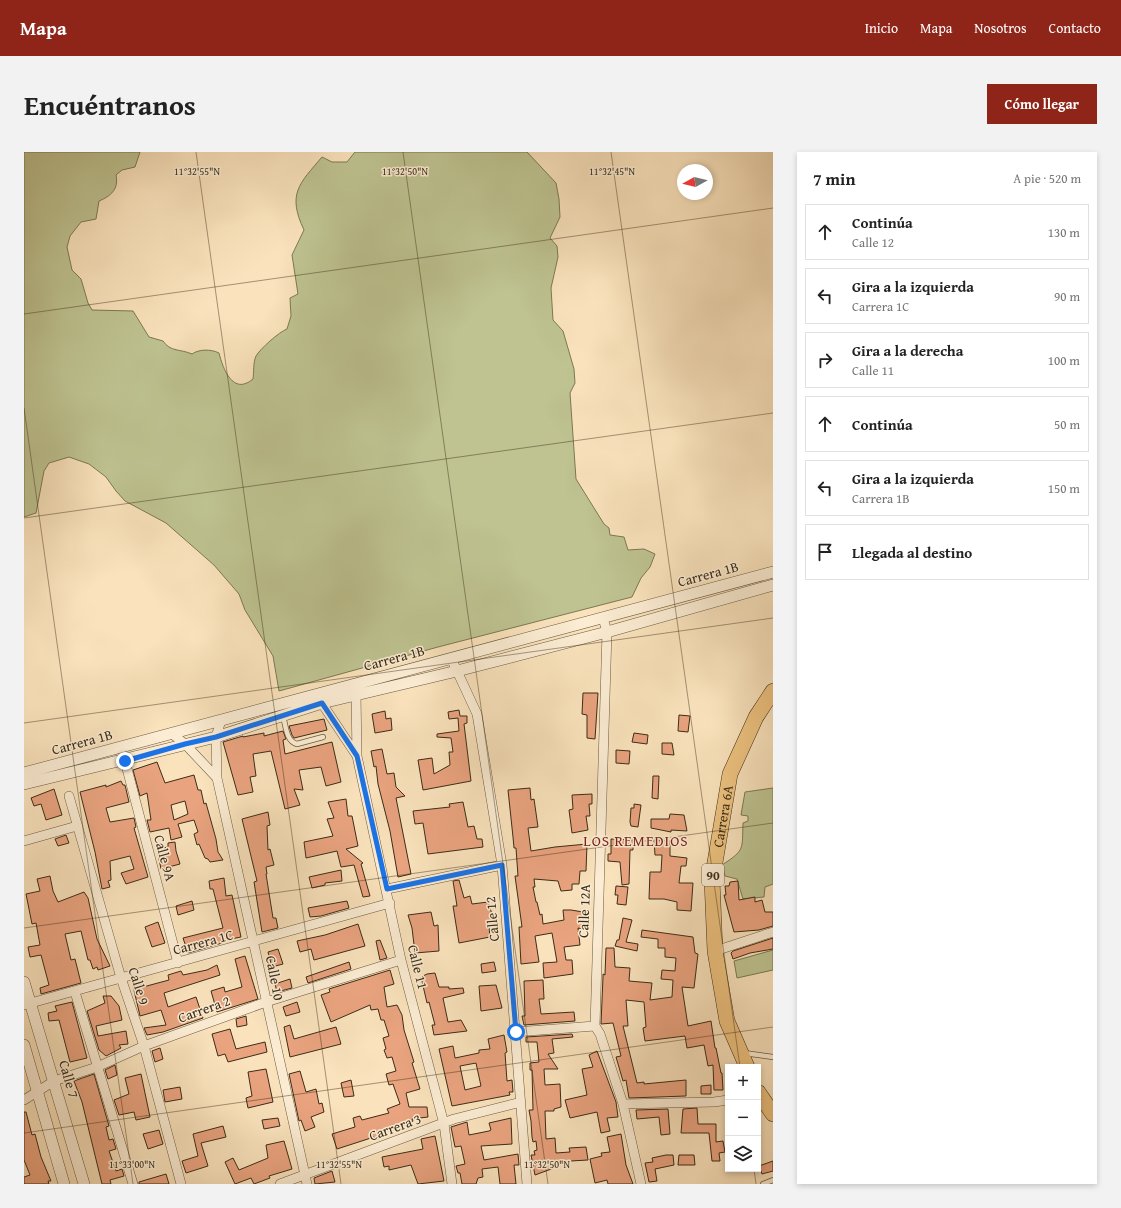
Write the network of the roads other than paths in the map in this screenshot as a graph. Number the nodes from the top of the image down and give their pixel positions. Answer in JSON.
{"nodes":[{"id":1,"x":773,"y":572,"type":"edge"},
{"id":2,"x":773,"y":585,"type":"edge"},
{"id":3,"x":603,"y":618,"type":"junction"},
{"id":4,"x":607,"y":632,"type":"junction"},
{"id":5,"x":451,"y":658,"type":"junction"},
{"id":6,"x":457,"y":671,"type":"junction"},
{"id":7,"x":355,"y":690,"type":"junction"},
{"id":8,"x":773,"y":691,"type":"edge"},
{"id":9,"x":318,"y":699,"type":"junction"},
{"id":10,"x":283,"y":716,"type":"junction"},
{"id":11,"x":221,"y":720,"type":"junction"},
{"id":12,"x":171,"y":733,"type":"junction"},
{"id":13,"x":216,"y":737,"type":"junction"},
{"id":14,"x":323,"y":737,"type":"dead end"},
{"id":15,"x":185,"y":744,"type":"junction"},
{"id":16,"x":357,"y":756,"type":"junction"},
{"id":17,"x":125,"y":761,"type":"junction"},
{"id":18,"x":24,"y":773,"type":"edge"},
{"id":19,"x":217,"y":778,"type":"junction"},
{"id":20,"x":38,"y":780,"type":"junction"},
{"id":21,"x":24,"y":784,"type":"edge"},
{"id":22,"x":24,"y":793,"type":"edge"},
{"id":23,"x":69,"y":796,"type":"dead end"},
{"id":24,"x":76,"y":826,"type":"junction"},
{"id":25,"x":24,"y":840,"type":"edge"},
{"id":26,"x":502,"y":865,"type":"junction"},
{"id":27,"x":387,"y":889,"type":"junction"},
{"id":28,"x":390,"y":903,"type":"junction"},
{"id":29,"x":773,"y":932,"type":"edge"},
{"id":30,"x":254,"y":943,"type":"junction"},
{"id":31,"x":715,"y":951,"type":"junction"},
{"id":32,"x":401,"y":960,"type":"junction"},
{"id":33,"x":178,"y":963,"type":"junction"},
{"id":34,"x":121,"y":978,"type":"junction"},
{"id":35,"x":24,"y":982,"type":"edge"},
{"id":36,"x":75,"y":992,"type":"junction"},
{"id":37,"x":266,"y":1002,"type":"junction"},
{"id":38,"x":28,"y":1005,"type":"edge"},
{"id":39,"x":595,"y":1026,"type":"junction"},
{"id":40,"x":516,"y":1032,"type":"junction"},
{"id":41,"x":24,"y":1045,"type":"edge"},
{"id":42,"x":144,"y":1046,"type":"junction"},
{"id":43,"x":740,"y":1052,"type":"junction"},
{"id":44,"x":773,"y":1057,"type":"edge"},
{"id":45,"x":746,"y":1064,"type":"edge"},
{"id":46,"x":97,"y":1067,"type":"junction"},
{"id":47,"x":54,"y":1081,"type":"junction"},
{"id":48,"x":37,"y":1093,"type":"junction"},
{"id":49,"x":761,"y":1096,"type":"edge"},
{"id":50,"x":24,"y":1100,"type":"edge"},
{"id":51,"x":725,"y":1100,"type":"edge"},
{"id":52,"x":521,"y":1102,"type":"junction"},
{"id":53,"x":623,"y":1104,"type":"junction"},
{"id":54,"x":773,"y":1114,"type":"edge"},
{"id":55,"x":444,"y":1124,"type":"junction"},
{"id":56,"x":305,"y":1175,"type":"junction"},
{"id":57,"x":773,"y":1180,"type":"edge"},
{"id":58,"x":64,"y":1184,"type":"edge"},
{"id":59,"x":84,"y":1184,"type":"edge"},
{"id":60,"x":133,"y":1184,"type":"edge"},
{"id":61,"x":181,"y":1184,"type":"edge"},
{"id":62,"x":280,"y":1184,"type":"edge"},
{"id":63,"x":307,"y":1184,"type":"edge"},
{"id":64,"x":452,"y":1184,"type":"edge"},
{"id":65,"x":527,"y":1184,"type":"edge"},
{"id":66,"x":641,"y":1184,"type":"edge"},
{"id":67,"x":763,"y":1184,"type":"edge"}],
"edges":[{"from":1,"to":3,"type":"street","name":"Carrera 1B"},
{"from":2,"to":4,"type":"street","name":"Carrera 1B"},
{"from":3,"to":4,"type":"street","name":"Calle 12A"},
{"from":3,"to":5,"type":"street","name":"Carrera 1B"},
{"from":4,"to":6,"type":"street","name":"Carrera 1B"},
{"from":4,"to":39,"type":"street","name":"Calle 12A"},
{"from":5,"to":6,"type":"street","name":"Calle 12"},
{"from":5,"to":7,"type":"street","name":"Carrera 1B"},
{"from":6,"to":7,"type":"street","name":"Carrera 1B"},
{"from":6,"to":26,"type":"street","name":"Calle 12"},
{"from":7,"to":9,"type":"street","name":"Carrera 1B"},
{"from":7,"to":16,"type":"street"},
{"from":8,"to":31,"type":"highway","name":"Carrera 6A","number":"90"},
{"from":9,"to":10,"type":"street","name":"Carrera 1B"},
{"from":9,"to":11,"type":"street","name":"Carrera 1B"},
{"from":9,"to":16,"type":"street"},
{"from":10,"to":13,"type":"street","name":"Carrera 1B"},
{"from":10,"to":14,"type":"lane"},
{"from":11,"to":12,"type":"street","name":"Carrera 1B"},
{"from":11,"to":13,"type":"street","name":"Calle 10"},
{"from":12,"to":15,"type":"street"},
{"from":12,"to":18,"type":"street","name":"Carrera 1B"},
{"from":13,"to":15,"type":"street","name":"Carrera 1B"},
{"from":13,"to":19,"type":"street","name":"Calle 10"},
{"from":15,"to":17,"type":"street","name":"Carrera 1B"},
{"from":15,"to":19,"type":"street"},
{"from":16,"to":27,"type":"street","name":"Calle 11"},
{"from":17,"to":20,"type":"street","name":"Carrera 1B"},
{"from":17,"to":33,"type":"street","name":"Calle 9A"},
{"from":19,"to":30,"type":"street","name":"Calle 10"},
{"from":20,"to":21,"type":"street","name":"Carrera 1B"},
{"from":20,"to":22,"type":"street"},
{"from":23,"to":24,"type":"street","name":"Calle 9"},
{"from":24,"to":25,"type":"street"},
{"from":24,"to":34,"type":"street","name":"Calle 9"},
{"from":26,"to":27,"type":"street"},
{"from":26,"to":40,"type":"street","name":"Calle 12"},
{"from":27,"to":28,"type":"street","name":"Calle 11"},
{"from":28,"to":30,"type":"street","name":"Carrera 1C"},
{"from":28,"to":32,"type":"street","name":"Calle 11"},
{"from":29,"to":31,"type":"street"},
{"from":30,"to":33,"type":"street","name":"Carrera 1C"},
{"from":30,"to":37,"type":"street","name":"Calle 10"},
{"from":31,"to":43,"type":"highway","name":"Carrera 6A","number":"90"},
{"from":32,"to":37,"type":"street","name":"Carrera 2"},
{"from":32,"to":55,"type":"street","name":"Calle 11"},
{"from":33,"to":34,"type":"street","name":"Carrera 1C"},
{"from":34,"to":36,"type":"street","name":"Carrera 1C"},
{"from":34,"to":42,"type":"street","name":"Calle 9"},
{"from":35,"to":38,"type":"street","name":"Calle 7"},
{"from":36,"to":38,"type":"street","name":"Carrera 1C"},
{"from":36,"to":46,"type":"street"},
{"from":37,"to":42,"type":"street","name":"Carrera 2"},
{"from":37,"to":56,"type":"street","name":"Calle 10"},
{"from":38,"to":47,"type":"street","name":"Calle 7"},
{"from":39,"to":40,"type":"street"},
{"from":39,"to":53,"type":"street","name":"Calle 12A"},
{"from":40,"to":52,"type":"street","name":"Calle 12"},
{"from":41,"to":48,"type":"street"},
{"from":42,"to":46,"type":"street","name":"Carrera 2"},
{"from":42,"to":61,"type":"street","name":"Calle 9"},
{"from":43,"to":44,"type":"lane"},
{"from":43,"to":45,"type":"highway","name":"Carrera 6A","number":"90"},
{"from":46,"to":47,"type":"street","name":"Carrera 2"},
{"from":46,"to":60,"type":"street"},
{"from":47,"to":48,"type":"street","name":"Carrera 2"},
{"from":47,"to":59,"type":"street","name":"Calle 7"},
{"from":48,"to":50,"type":"street","name":"Carrera 2"},
{"from":48,"to":58,"type":"street"},
{"from":49,"to":54,"type":"highway"},
{"from":51,"to":53,"type":"street"},
{"from":52,"to":55,"type":"street","name":"Carrera 3"},
{"from":52,"to":65,"type":"street","name":"Calle 12"},
{"from":53,"to":66,"type":"street","name":"Calle 12A"},
{"from":55,"to":56,"type":"street","name":"Carrera 3"},
{"from":55,"to":64,"type":"street","name":"Calle 11"},
{"from":56,"to":62,"type":"street","name":"Carrera 3"},
{"from":56,"to":63,"type":"street","name":"Calle 10"},
{"from":57,"to":67,"type":"lane"}]}
